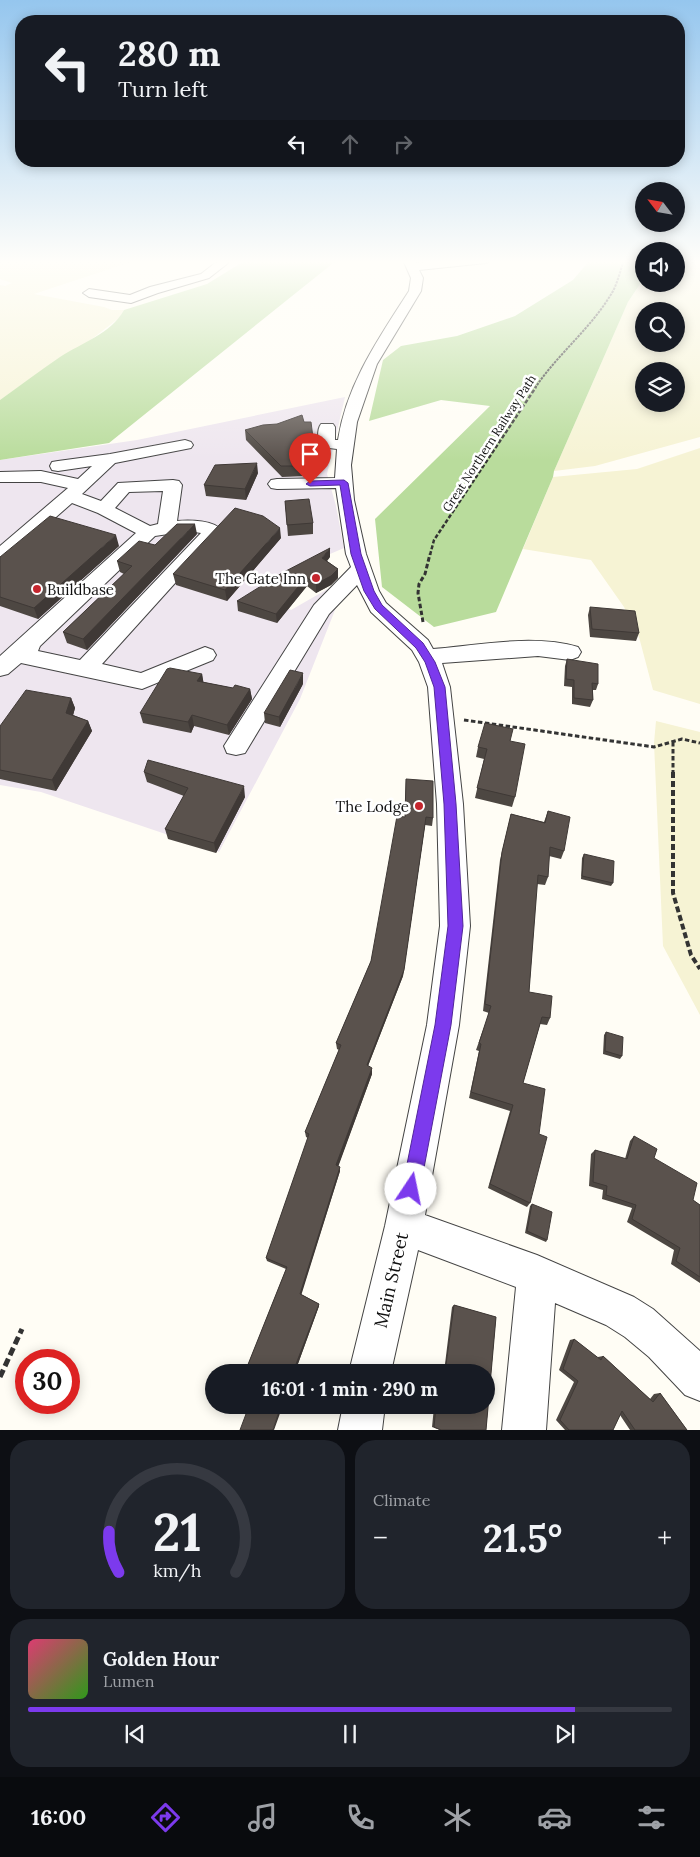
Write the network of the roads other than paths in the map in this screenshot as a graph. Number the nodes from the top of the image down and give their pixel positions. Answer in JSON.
{"nodes":[{"id":1,"x":393,"y":327,"type":"edge"},
{"id":2,"x":327,"y":427,"type":"dead end"},
{"id":3,"x":185,"y":445,"type":"dead end"},
{"id":4,"x":346,"y":445,"type":"junction"},
{"id":5,"x":110,"y":459,"type":"junction"},
{"id":6,"x":58,"y":466,"type":"dead end"},
{"id":7,"x":0,"y":477,"type":"edge"},
{"id":8,"x":277,"y":484,"type":"dead end"},
{"id":9,"x":75,"y":492,"type":"junction"},
{"id":10,"x":345,"y":492,"type":"junction"},
{"id":11,"x":104,"y":509,"type":"junction"},
{"id":12,"x":157,"y":530,"type":"junction"},
{"id":13,"x":0,"y":556,"type":"edge"},
{"id":14,"x":361,"y":568,"type":"junction"},
{"id":15,"x":30,"y":643,"type":"junction"},
{"id":16,"x":570,"y":652,"type":"dead end"},
{"id":17,"x":204,"y":655,"type":"dead end"},
{"id":18,"x":427,"y":657,"type":"junction"},
{"id":19,"x":0,"y":668,"type":"edge"},
{"id":20,"x":86,"y":669,"type":"junction"},
{"id":21,"x":236,"y":746,"type":"dead end"},
{"id":22,"x":404,"y":1226,"type":"junction"},
{"id":23,"x":537,"y":1275,"type":"junction"},
{"id":24,"x":372,"y":1364,"type":"edge"},
{"id":25,"x":700,"y":1380,"type":"edge"},
{"id":26,"x":363,"y":1414,"type":"edge"},
{"id":27,"x":360,"y":1430,"type":"edge"},
{"id":28,"x":524,"y":1430,"type":"edge"}],
"edges":[{"from":1,"to":4,"type":"street","name":"Main Street"},
{"from":2,"to":4,"type":"street"},
{"from":3,"to":5,"type":"street"},
{"from":4,"to":10,"type":"street","name":"Main Street"},
{"from":5,"to":6,"type":"street"},
{"from":5,"to":9,"type":"street"},
{"from":7,"to":9,"type":"street"},
{"from":8,"to":10,"type":"street"},
{"from":9,"to":11,"type":"street"},
{"from":9,"to":13,"type":"street"},
{"from":10,"to":14,"type":"street","name":"Main Street"},
{"from":11,"to":12,"type":"street"},
{"from":11,"to":12,"type":"street"},
{"from":12,"to":15,"type":"street"},
{"from":12,"to":20,"type":"street"},
{"from":14,"to":18,"type":"street","name":"Main Street"},
{"from":14,"to":21,"type":"street"},
{"from":15,"to":19,"type":"street"},
{"from":15,"to":20,"type":"street"},
{"from":16,"to":18,"type":"street"},
{"from":17,"to":20,"type":"street"},
{"from":18,"to":22,"type":"street","name":"Main Street"},
{"from":22,"to":23,"type":"street"},
{"from":22,"to":24,"type":"street","name":"Main Street"},
{"from":23,"to":25,"type":"street"},
{"from":23,"to":28,"type":"street"},
{"from":26,"to":27,"type":"street"}]}
